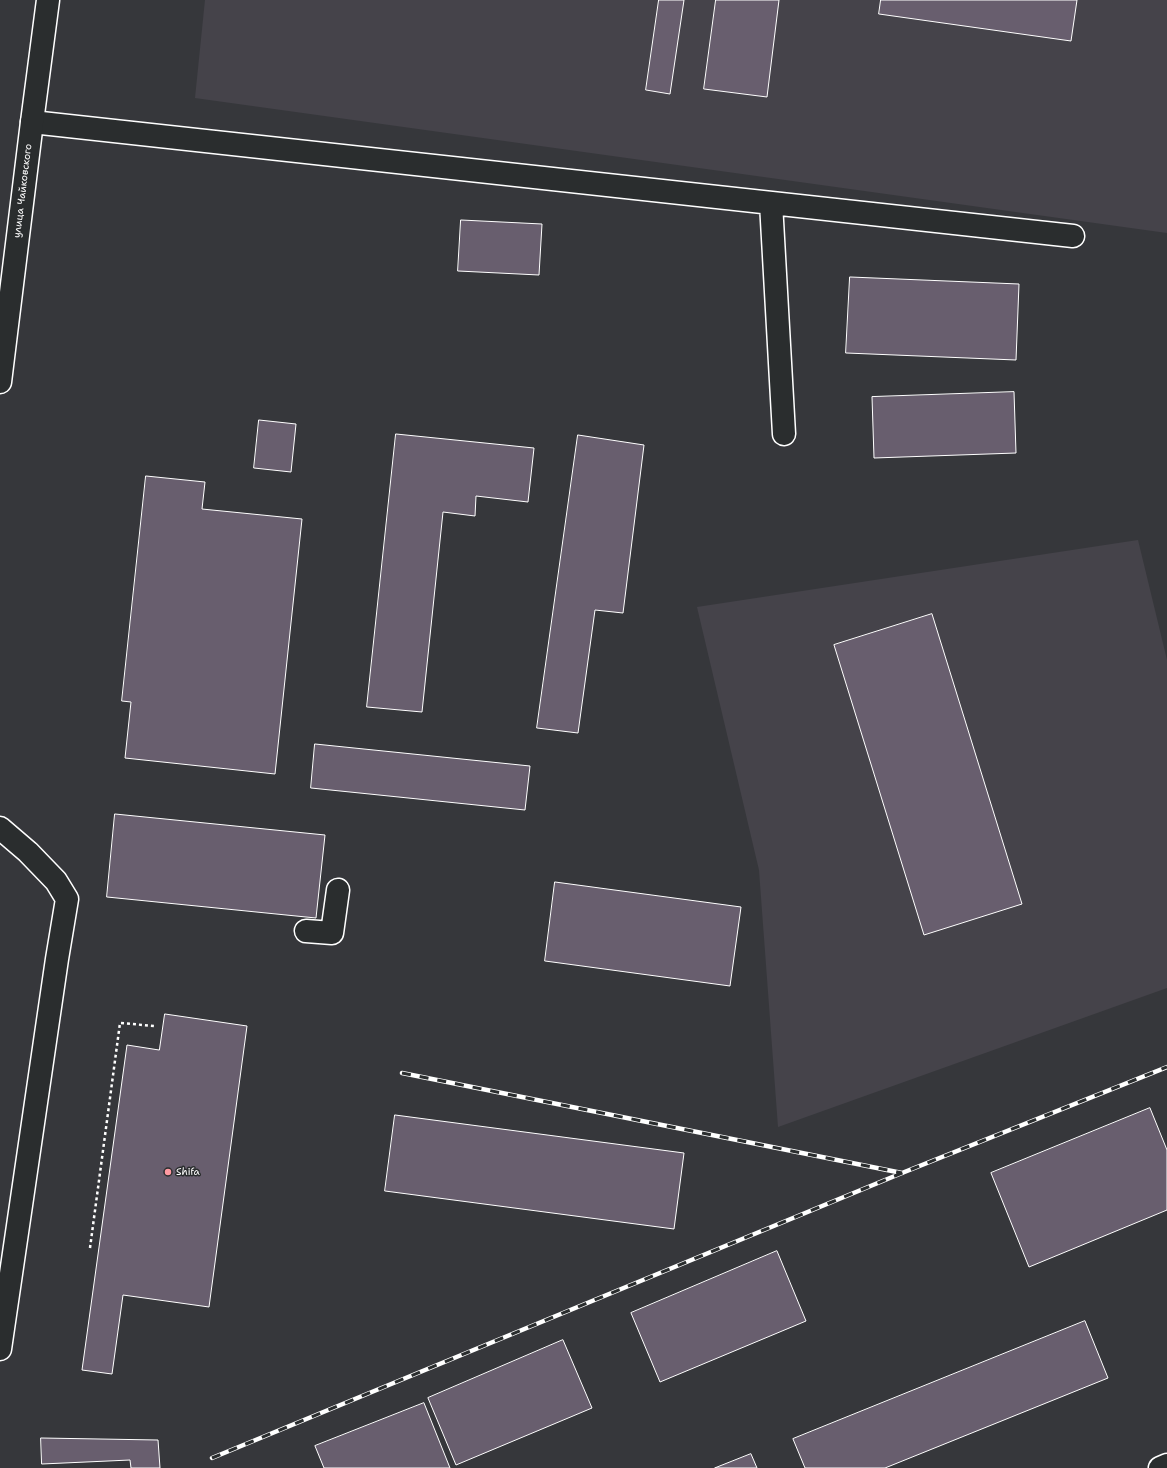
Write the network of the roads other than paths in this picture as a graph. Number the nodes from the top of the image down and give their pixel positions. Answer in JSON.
{"nodes":[{"id":1,"x":48,"y":0,"type":"edge"},
{"id":2,"x":32,"y":122,"type":"junction"},
{"id":3,"x":771,"y":203,"type":"junction"},
{"id":4,"x":1073,"y":236,"type":"dead end"},
{"id":5,"x":0,"y":382,"type":"edge"},
{"id":6,"x":784,"y":434,"type":"dead end"},
{"id":7,"x":0,"y":828,"type":"edge"},
{"id":8,"x":338,"y":890,"type":"dead end"},
{"id":9,"x":306,"y":931,"type":"dead end"},
{"id":10,"x":0,"y":1349,"type":"edge"},
{"id":11,"x":1167,"y":1465,"type":"edge"},
{"id":12,"x":1160,"y":1468,"type":"edge"}],
"edges":[{"from":1,"to":2,"type":"main road","name":"улица Чайковского"},
{"from":2,"to":3,"type":"main road"},
{"from":2,"to":5,"type":"main road","name":"улица Чайковского"},
{"from":3,"to":4,"type":"main road"},
{"from":3,"to":6,"type":"main road"},
{"from":7,"to":10,"type":"main road"},
{"from":8,"to":9,"type":"main road"},
{"from":11,"to":12,"type":"main road"}]}
